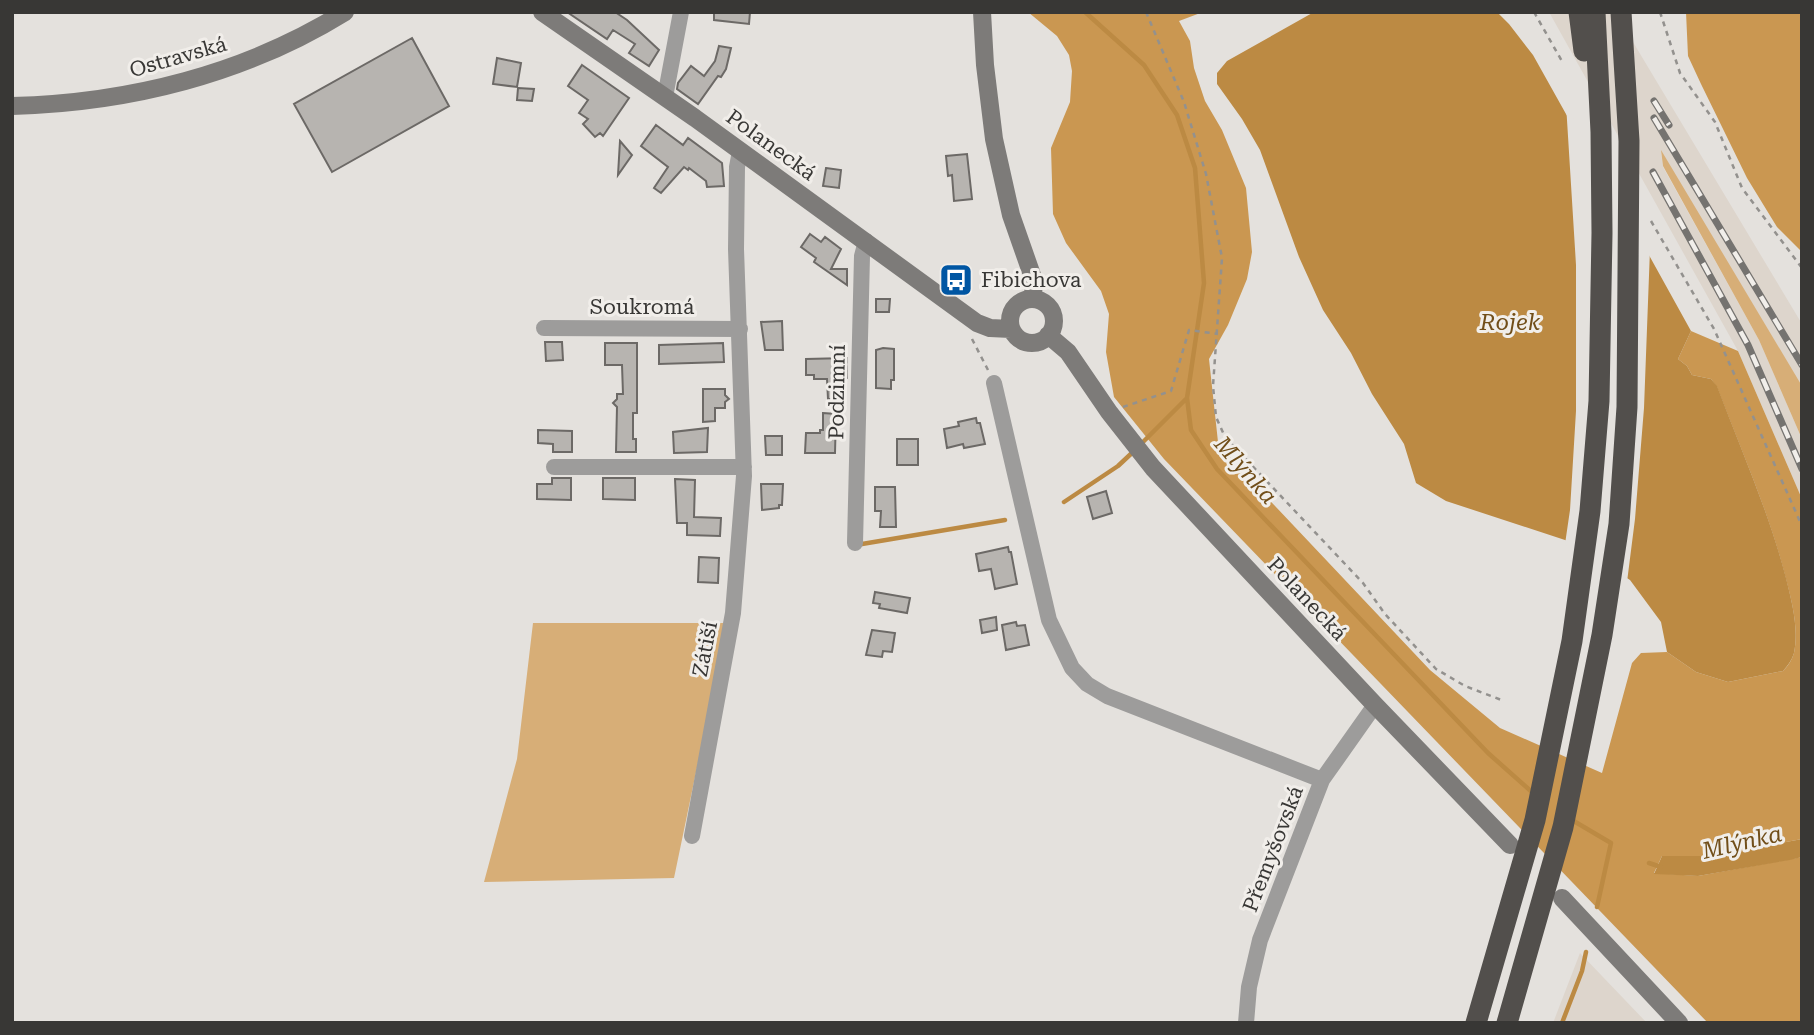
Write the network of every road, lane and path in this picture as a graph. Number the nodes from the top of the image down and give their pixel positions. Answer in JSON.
{"nodes":[{"id":1,"x":345,"y":12,"type":"edge"},
{"id":2,"x":542,"y":12,"type":"edge"},
{"id":3,"x":681,"y":12,"type":"edge"},
{"id":4,"x":982,"y":12,"type":"edge"},
{"id":5,"x":1146,"y":12,"type":"edge"},
{"id":6,"x":1187,"y":12,"type":"edge"},
{"id":7,"x":1261,"y":12,"type":"edge"},
{"id":8,"x":1534,"y":12,"type":"edge"},
{"id":9,"x":1579,"y":12,"type":"edge"},
{"id":10,"x":1595,"y":12,"type":"edge"},
{"id":11,"x":1621,"y":12,"type":"edge"},
{"id":12,"x":1634,"y":12,"type":"edge"},
{"id":13,"x":1660,"y":12,"type":"edge"},
{"id":14,"x":1563,"y":63,"type":"dead end"},
{"id":15,"x":665,"y":97,"type":"junction"},
{"id":16,"x":12,"y":106,"type":"edge"},
{"id":17,"x":1629,"y":141,"type":"junction"},
{"id":18,"x":740,"y":151,"type":"junction"},
{"id":19,"x":1651,"y":220,"type":"dead end"},
{"id":20,"x":1602,"y":233,"type":"junction"},
{"id":21,"x":866,"y":242,"type":"junction"},
{"id":22,"x":1802,"y":268,"type":"edge"},
{"id":23,"x":1034,"y":299,"type":"junction"},
{"id":24,"x":544,"y":328,"type":"dead end"},
{"id":25,"x":740,"y":329,"type":"junction"},
{"id":26,"x":1011,"y":329,"type":"junction"},
{"id":27,"x":1218,"y":334,"type":"junction"},
{"id":28,"x":1048,"y":335,"type":"junction"},
{"id":29,"x":971,"y":337,"type":"dead end"},
{"id":30,"x":994,"y":383,"type":"joint"},
{"id":31,"x":1109,"y":412,"type":"junction"},
{"id":32,"x":554,"y":467,"type":"dead end"},
{"id":33,"x":744,"y":467,"type":"junction"},
{"id":34,"x":1802,"y":526,"type":"edge"},
{"id":35,"x":855,"y":543,"type":"dead end"},
{"id":36,"x":1504,"y":701,"type":"dead end"},
{"id":37,"x":1375,"y":705,"type":"junction"},
{"id":38,"x":1322,"y":780,"type":"junction"},
{"id":39,"x":692,"y":836,"type":"dead end"},
{"id":40,"x":1510,"y":845,"type":"dead end"},
{"id":41,"x":1562,"y":898,"type":"dead end"},
{"id":42,"x":1246,"y":1023,"type":"edge"},
{"id":43,"x":1476,"y":1023,"type":"edge"},
{"id":44,"x":1507,"y":1023,"type":"edge"},
{"id":45,"x":1679,"y":1023,"type":"edge"}],
"edges":[{"from":1,"to":16,"type":"street","name":"Ostravská"},
{"from":2,"to":15,"type":"street","name":"Polanecká"},
{"from":3,"to":15,"type":"street"},
{"from":4,"to":23,"type":"street"},
{"from":5,"to":27,"type":"path"},
{"from":6,"to":7,"type":"path"},
{"from":8,"to":14,"type":"path"},
{"from":9,"to":20,"type":"highway"},
{"from":10,"to":20,"type":"highway"},
{"from":11,"to":17,"type":"highway"},
{"from":12,"to":17,"type":"highway"},
{"from":13,"to":22,"type":"path"},
{"from":15,"to":18,"type":"street","name":"Polanecká"},
{"from":17,"to":44,"type":"highway"},
{"from":18,"to":21,"type":"street","name":"Polanecká"},
{"from":18,"to":25,"type":"street","name":"Zátiší"},
{"from":19,"to":34,"type":"path"},
{"from":20,"to":43,"type":"highway"},
{"from":21,"to":26,"type":"street","name":"Polanecká"},
{"from":21,"to":35,"type":"street","name":"Podzimní"},
{"from":23,"to":26,"type":"street"},
{"from":23,"to":28,"type":"street"},
{"from":24,"to":25,"type":"street","name":"Soukromá"},
{"from":25,"to":33,"type":"street","name":"Zátiší"},
{"from":26,"to":28,"type":"street"},
{"from":27,"to":31,"type":"path"},
{"from":27,"to":36,"type":"path"},
{"from":28,"to":31,"type":"street","name":"Polanecká"},
{"from":29,"to":30,"type":"path"},
{"from":30,"to":38,"type":"street"},
{"from":31,"to":37,"type":"street","name":"Polanecká"},
{"from":32,"to":33,"type":"street"},
{"from":33,"to":39,"type":"street","name":"Zátiší"},
{"from":37,"to":38,"type":"street","name":"Přemyšovská"},
{"from":37,"to":40,"type":"street","name":"Polanecká"},
{"from":38,"to":42,"type":"street","name":"Přemyšovská"},
{"from":41,"to":45,"type":"street"}]}
